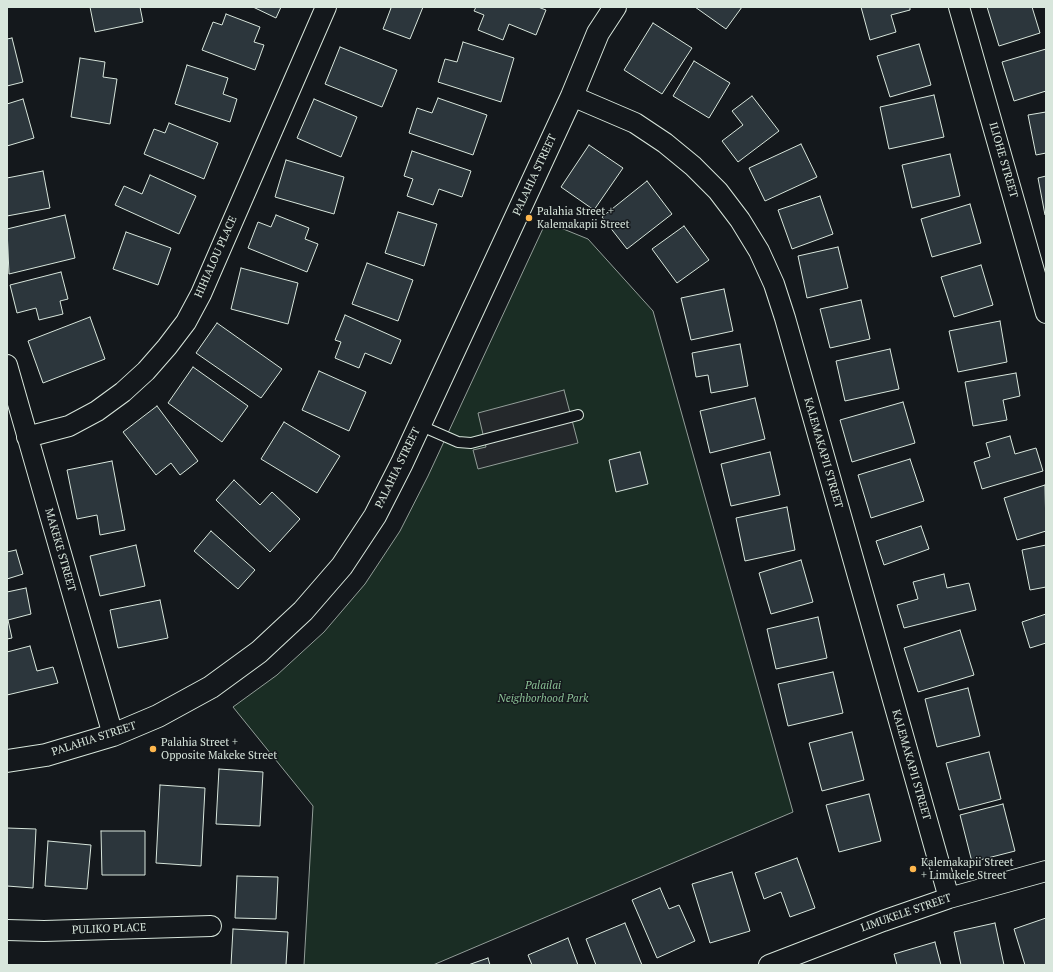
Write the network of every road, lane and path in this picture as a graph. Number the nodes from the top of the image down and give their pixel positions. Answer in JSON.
{"nodes":[{"id":1,"x":326,"y":7,"type":"edge"},
{"id":2,"x":615,"y":7,"type":"edge"},
{"id":3,"x":960,"y":7,"type":"edge"},
{"id":4,"x":572,"y":96,"type":"junction"},
{"id":5,"x":1046,"y":313,"type":"edge"},
{"id":6,"x":7,"y":365,"type":"edge"},
{"id":7,"x":578,"y":415,"type":"dead end"},
{"id":8,"x":419,"y":425,"type":"junction"},
{"id":9,"x":27,"y":437,"type":"junction"},
{"id":10,"x":113,"y":735,"type":"junction"},
{"id":11,"x":7,"y":761,"type":"edge"},
{"id":12,"x":1046,"y":871,"type":"edge"},
{"id":13,"x":949,"y":898,"type":"junction"},
{"id":14,"x":211,"y":926,"type":"dead end"},
{"id":15,"x":7,"y":930,"type":"edge"},
{"id":16,"x":769,"y":965,"type":"edge"}],
"edges":[{"from":1,"to":9,"type":"street","name":"HIHIALOU PLACE"},
{"from":2,"to":4,"type":"street","name":"PALAHIA STREET"},
{"from":3,"to":5,"type":"street","name":"ILIOHE STREET"},
{"from":4,"to":8,"type":"street","name":"PALAHIA STREET"},
{"from":4,"to":13,"type":"street","name":"KALEMAKAPII STREET"},
{"from":6,"to":9,"type":"street","name":"MAKEKE STREET"},
{"from":7,"to":8,"type":"lane"},
{"from":8,"to":10,"type":"street","name":"PALAHIA STREET"},
{"from":9,"to":10,"type":"street","name":"MAKEKE STREET"},
{"from":10,"to":11,"type":"street","name":"PALAHIA STREET"},
{"from":12,"to":13,"type":"street","name":"LIMUKELE STREET"},
{"from":13,"to":16,"type":"street","name":"LIMUKELE STREET"},
{"from":14,"to":15,"type":"street","name":"PULIKO PLACE"}]}
